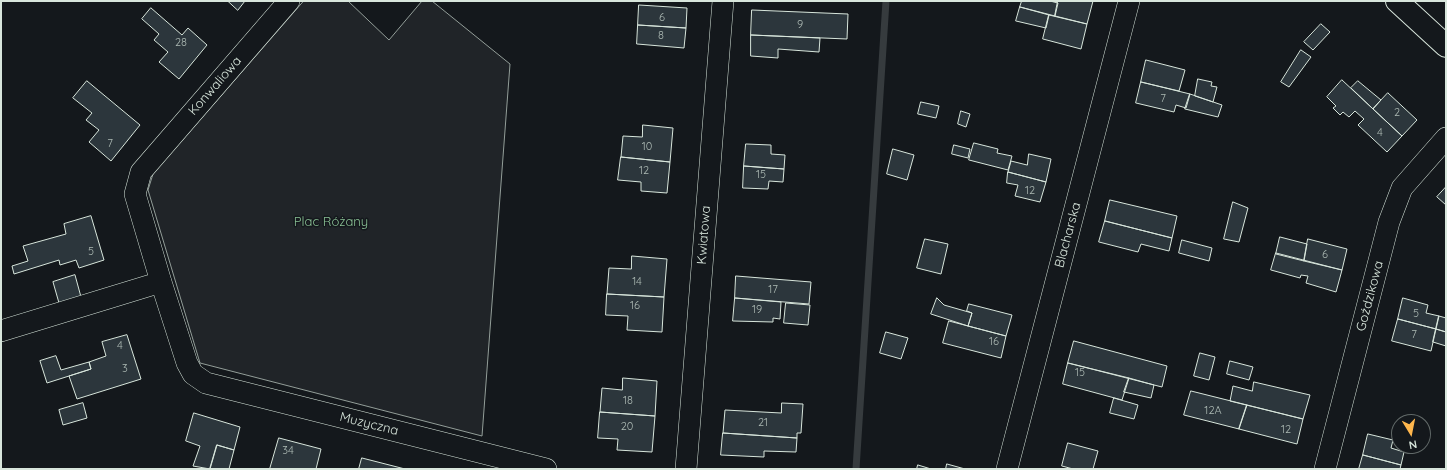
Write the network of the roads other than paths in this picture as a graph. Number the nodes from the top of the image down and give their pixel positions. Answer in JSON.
{"nodes":[{"id":1,"x":289,"y":1,"type":"edge"},
{"id":2,"x":723,"y":1,"type":"edge"},
{"id":3,"x":1129,"y":1,"type":"edge"},
{"id":4,"x":1397,"y":1,"type":"edge"},
{"id":5,"x":1446,"y":46,"type":"edge"},
{"id":6,"x":1446,"y":138,"type":"edge"},
{"id":7,"x":161,"y":282,"type":"junction"},
{"id":8,"x":1,"y":331,"type":"edge"},
{"id":9,"x":546,"y":469,"type":"edge"},
{"id":10,"x":686,"y":469,"type":"edge"},
{"id":11,"x":1007,"y":469,"type":"edge"},
{"id":12,"x":1325,"y":469,"type":"edge"}],
"edges":[{"from":1,"to":7,"type":"street","name":"Konwaliowa"},
{"from":2,"to":10,"type":"street","name":"Kwiatowa"},
{"from":3,"to":11,"type":"street","name":"Blacharska"},
{"from":4,"to":5,"type":"street"},
{"from":6,"to":12,"type":"street","name":"Goździkowa"},
{"from":7,"to":8,"type":"street"},
{"from":7,"to":9,"type":"street","name":"Muzyczna"}]}
